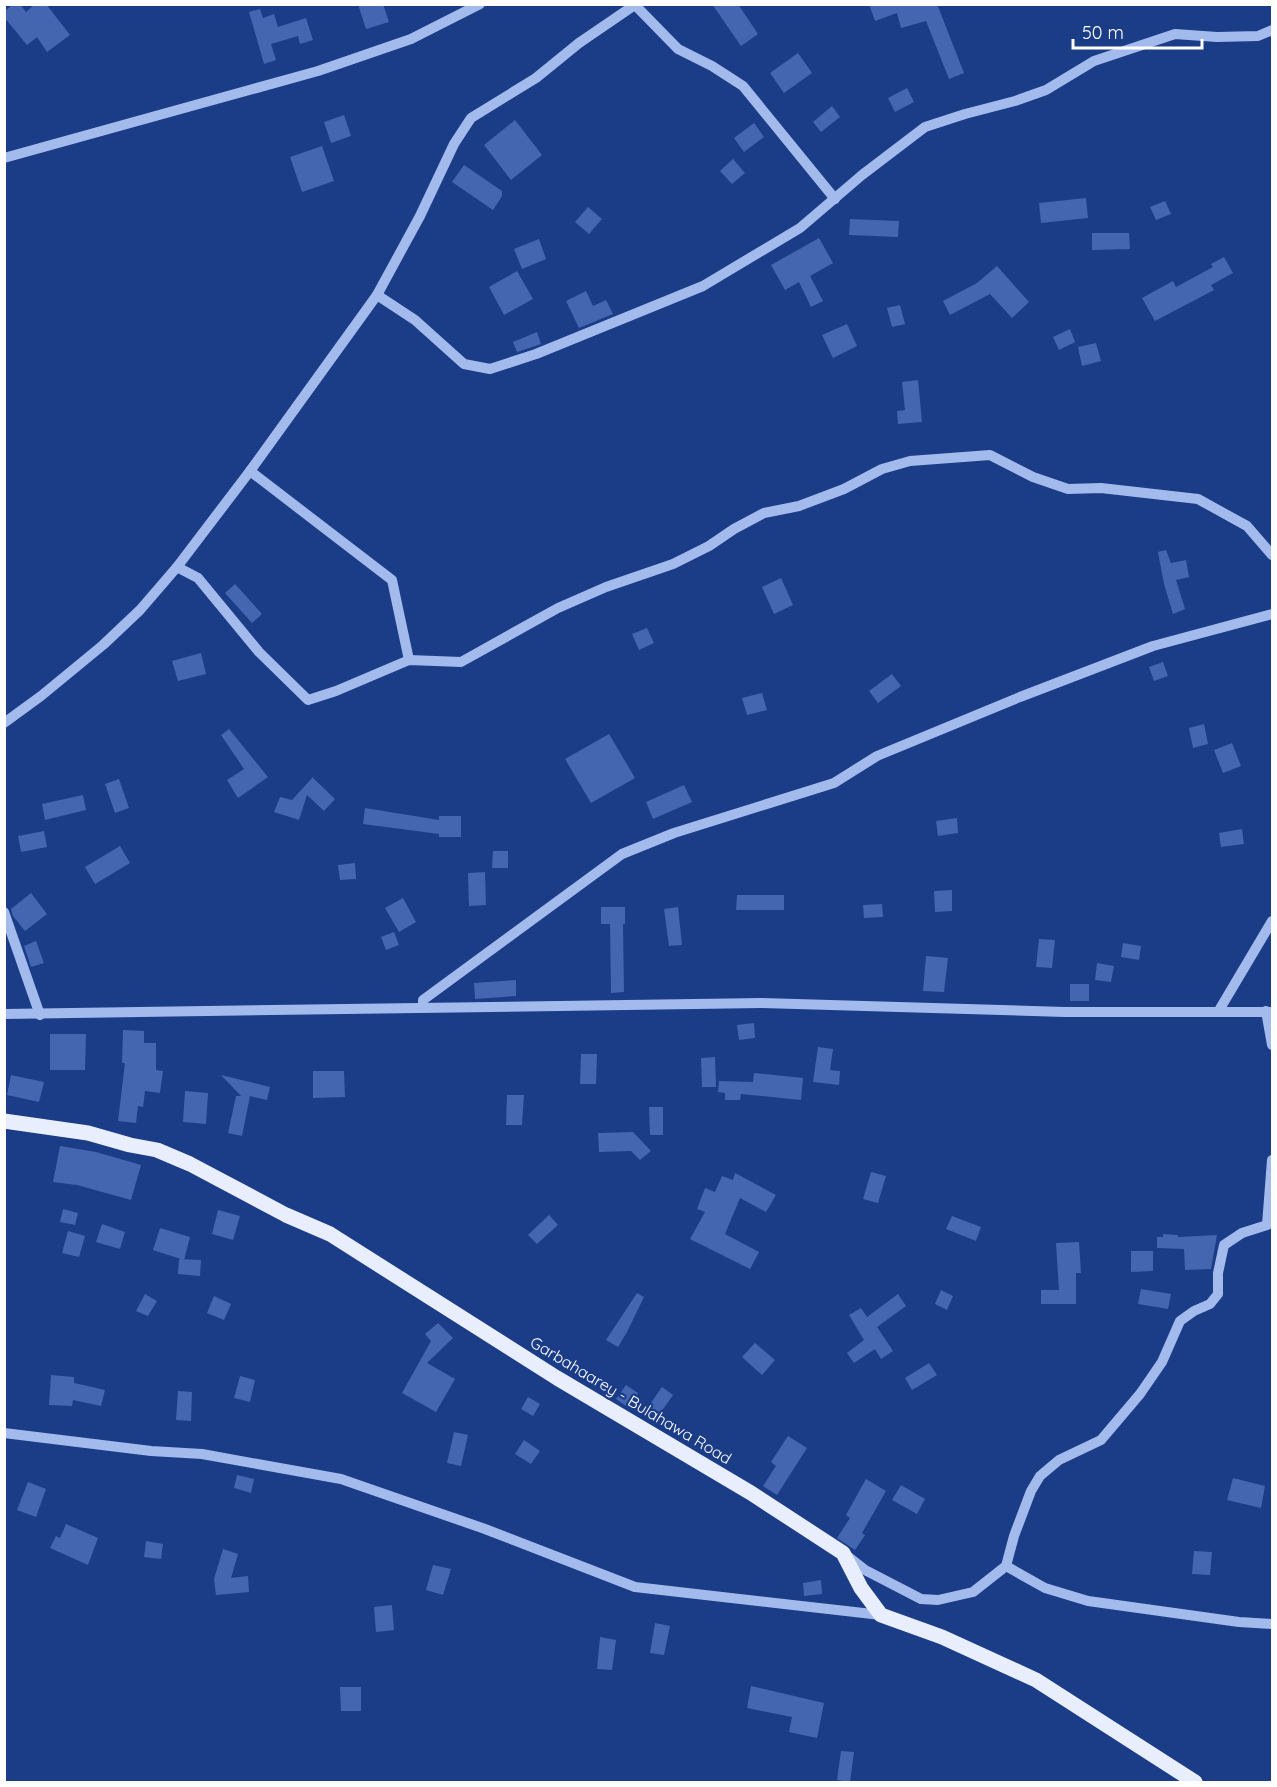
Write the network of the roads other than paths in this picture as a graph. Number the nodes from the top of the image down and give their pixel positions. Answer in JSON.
{"nodes":[{"id":1,"x":480,"y":4,"type":"edge"},
{"id":2,"x":635,"y":5,"type":"edge"},
{"id":3,"x":1272,"y":30,"type":"edge"},
{"id":4,"x":4,"y":158,"type":"edge"},
{"id":5,"x":835,"y":199,"type":"junction"},
{"id":6,"x":377,"y":295,"type":"junction"},
{"id":7,"x":250,"y":471,"type":"junction"},
{"id":8,"x":1272,"y":555,"type":"edge"},
{"id":9,"x":177,"y":567,"type":"junction"},
{"id":10,"x":1272,"y":614,"type":"edge"},
{"id":11,"x":409,"y":660,"type":"junction"},
{"id":12,"x":4,"y":723,"type":"edge"},
{"id":13,"x":4,"y":912,"type":"edge"},
{"id":14,"x":1272,"y":921,"type":"edge"},
{"id":15,"x":423,"y":1007,"type":"junction"},
{"id":16,"x":1269,"y":1011,"type":"edge"},
{"id":17,"x":1218,"y":1012,"type":"junction"},
{"id":18,"x":4,"y":1014,"type":"edge"},
{"id":19,"x":40,"y":1014,"type":"junction"},
{"id":20,"x":1272,"y":1045,"type":"edge"},
{"id":21,"x":4,"y":1121,"type":"edge"},
{"id":22,"x":1272,"y":1160,"type":"edge"},
{"id":23,"x":1270,"y":1225,"type":"edge"},
{"id":24,"x":4,"y":1433,"type":"edge"},
{"id":25,"x":843,"y":1553,"type":"junction"},
{"id":26,"x":1006,"y":1566,"type":"junction"},
{"id":27,"x":882,"y":1615,"type":"junction"},
{"id":28,"x":1272,"y":1624,"type":"edge"},
{"id":29,"x":1195,"y":1782,"type":"edge"}],
"edges":[{"from":1,"to":4,"type":"street"},
{"from":2,"to":5,"type":"street"},
{"from":2,"to":6,"type":"street"},
{"from":3,"to":5,"type":"street"},
{"from":5,"to":6,"type":"street"},
{"from":6,"to":7,"type":"street"},
{"from":7,"to":9,"type":"street"},
{"from":7,"to":11,"type":"street"},
{"from":8,"to":11,"type":"street"},
{"from":9,"to":11,"type":"street"},
{"from":9,"to":12,"type":"street"},
{"from":10,"to":15,"type":"street"},
{"from":13,"to":19,"type":"street"},
{"from":14,"to":17,"type":"street"},
{"from":15,"to":17,"type":"street"},
{"from":15,"to":19,"type":"street"},
{"from":16,"to":17,"type":"street"},
{"from":16,"to":20,"type":"street"},
{"from":18,"to":19,"type":"street"},
{"from":21,"to":25,"type":"main road","name":"Garbahaarey - Bulahawa Road"},
{"from":22,"to":23,"type":"street"},
{"from":23,"to":26,"type":"street"},
{"from":24,"to":27,"type":"street"},
{"from":25,"to":26,"type":"street"},
{"from":25,"to":27,"type":"main road","name":"Garbahaarey - Bulahawa Road"},
{"from":26,"to":28,"type":"street"},
{"from":27,"to":29,"type":"main road"}]}
